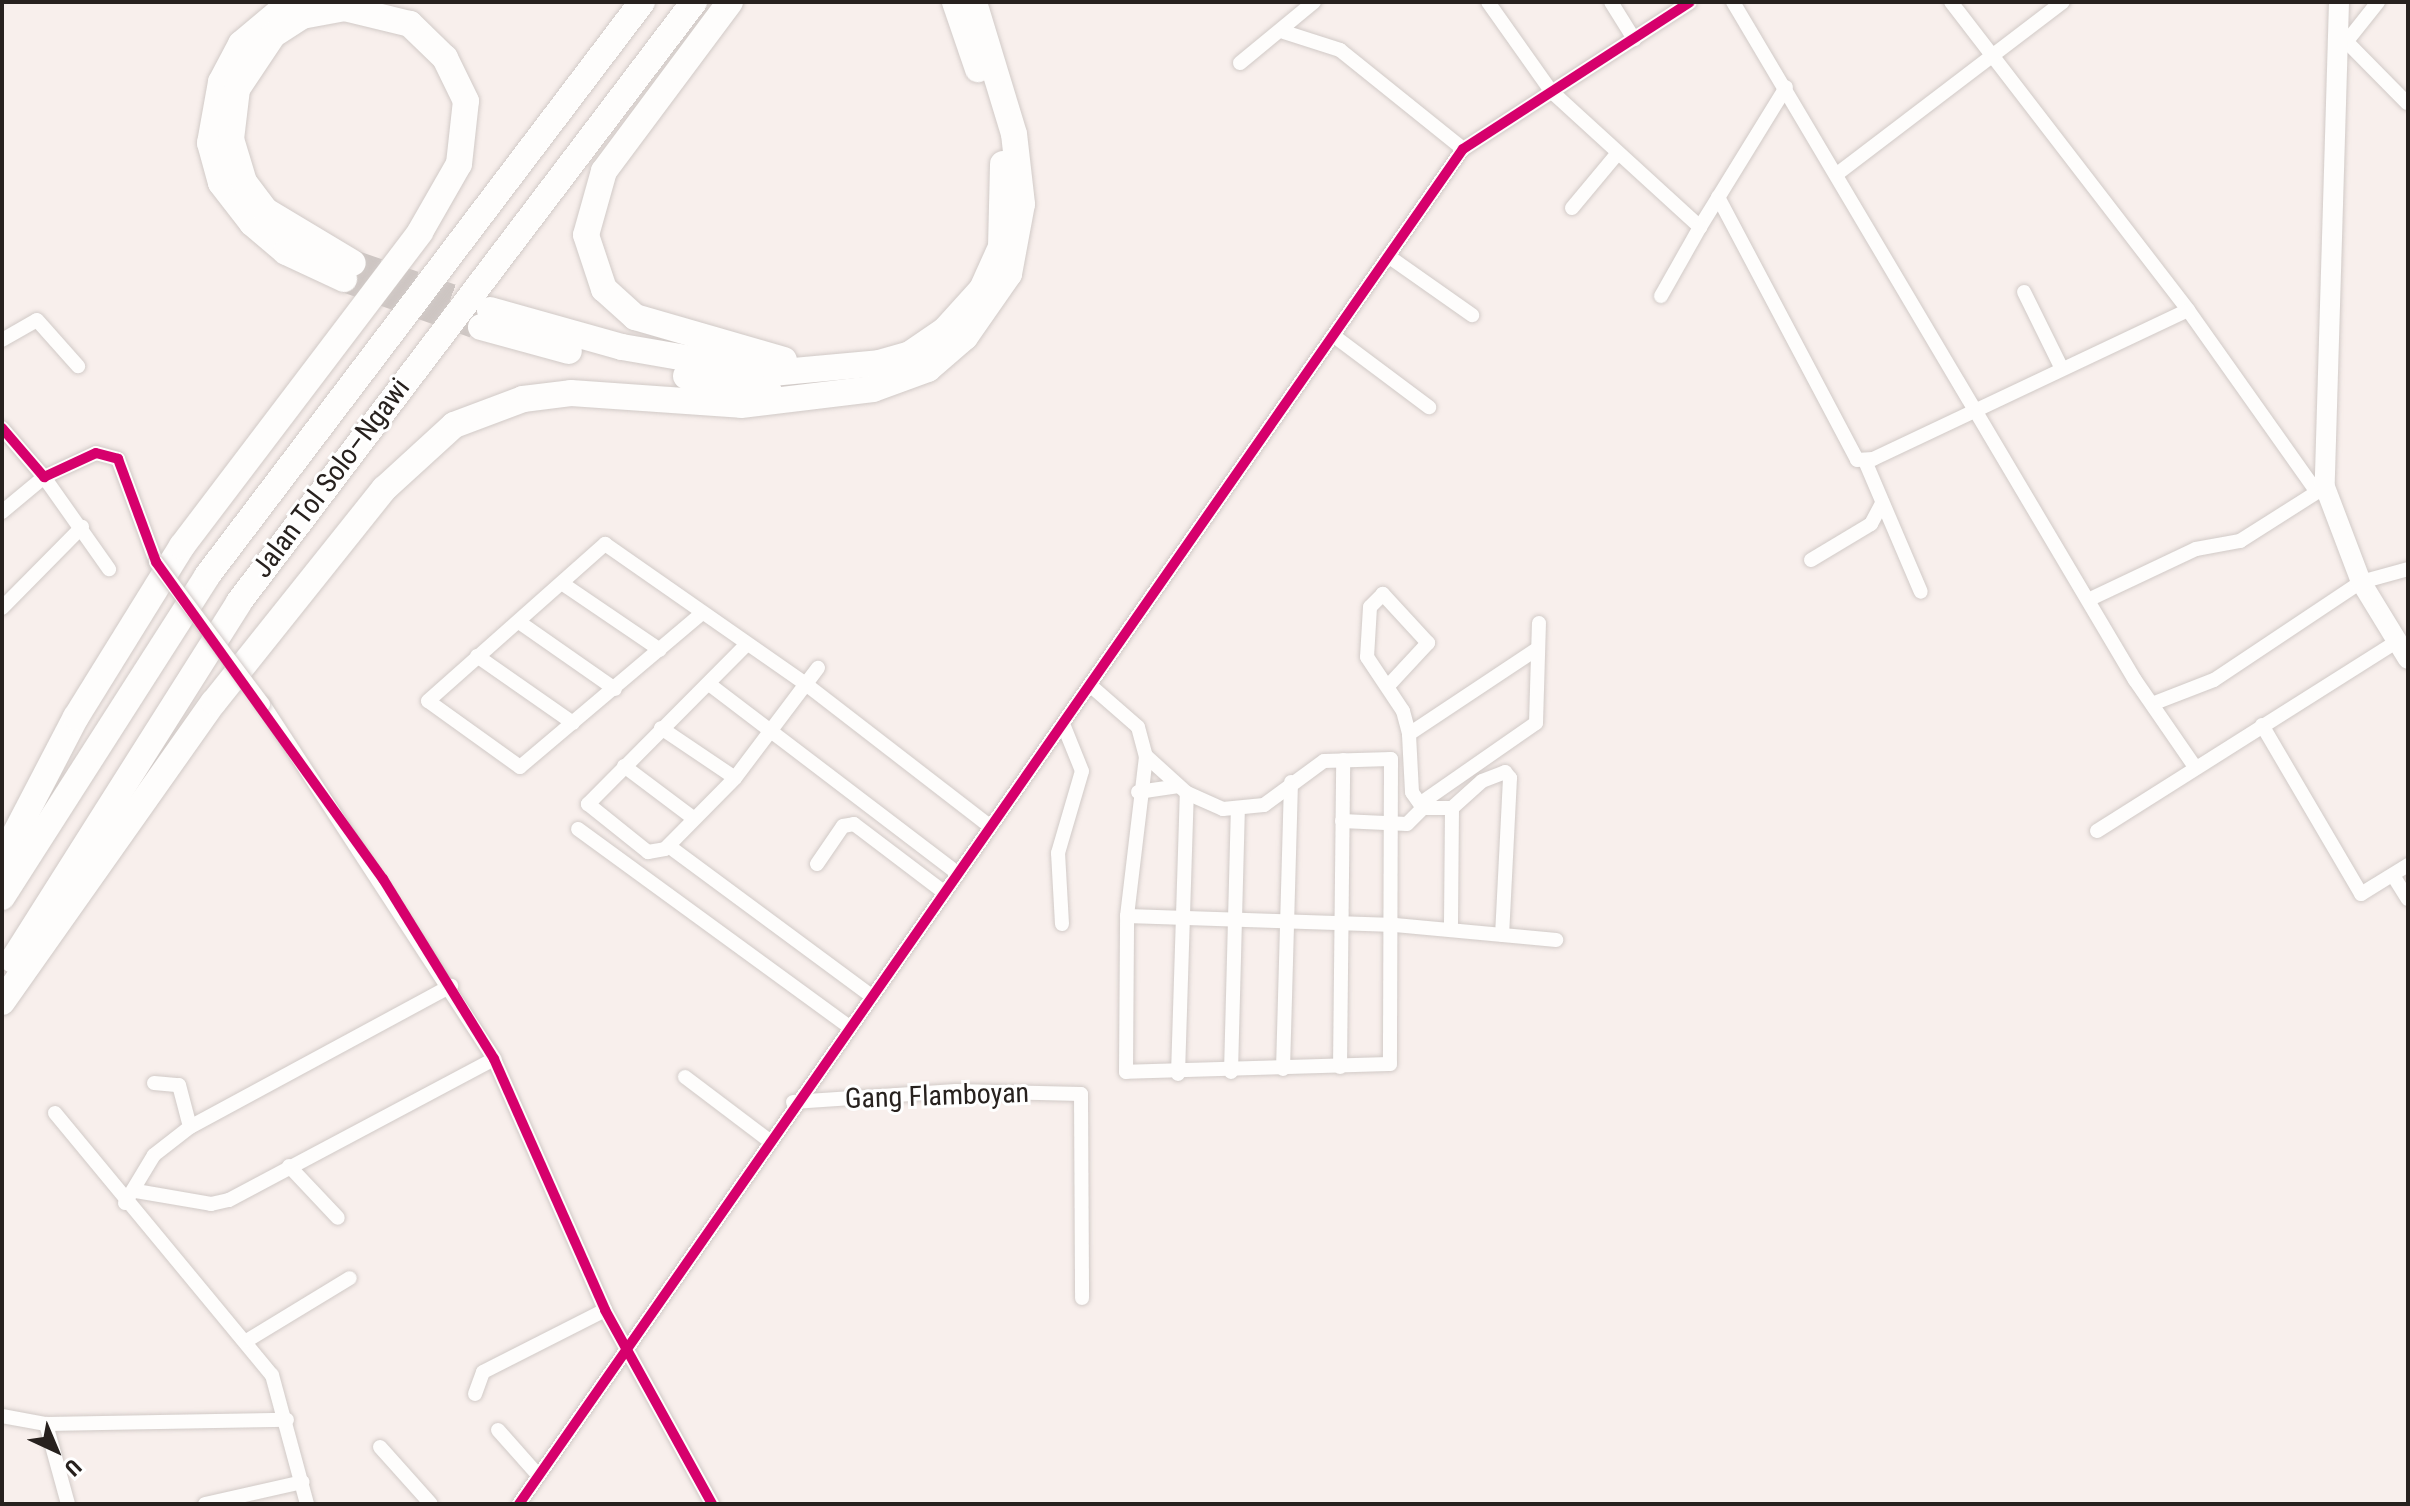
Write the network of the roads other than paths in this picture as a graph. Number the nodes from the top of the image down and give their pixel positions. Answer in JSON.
{"nodes":[{"id":1,"x":291,"y":2,"type":"edge"},
{"id":2,"x":642,"y":2,"type":"edge"},
{"id":3,"x":694,"y":2,"type":"edge"},
{"id":4,"x":730,"y":2,"type":"edge"},
{"id":5,"x":955,"y":2,"type":"edge"},
{"id":6,"x":974,"y":2,"type":"edge"},
{"id":7,"x":1314,"y":2,"type":"edge"},
{"id":8,"x":1488,"y":2,"type":"edge"},
{"id":9,"x":1611,"y":2,"type":"edge"},
{"id":10,"x":1690,"y":2,"type":"edge"},
{"id":11,"x":1733,"y":2,"type":"edge"},
{"id":12,"x":1951,"y":2,"type":"edge"},
{"id":13,"x":2063,"y":2,"type":"edge"},
{"id":14,"x":2339,"y":2,"type":"edge"},
{"id":15,"x":2378,"y":2,"type":"edge"},
{"id":16,"x":1284,"y":32,"type":"junction"},
{"id":17,"x":2343,"y":37,"type":"junction"},
{"id":18,"x":1634,"y":39,"type":"junction"},
{"id":19,"x":1992,"y":58,"type":"junction"},
{"id":20,"x":1240,"y":63,"type":"dead end"},
{"id":21,"x":1786,"y":87,"type":"junction"},
{"id":22,"x":1551,"y":91,"type":"junction"},
{"id":23,"x":2407,"y":103,"type":"edge"},
{"id":24,"x":1463,"y":149,"type":"junction"},
{"id":25,"x":1617,"y":154,"type":"junction"},
{"id":26,"x":1837,"y":174,"type":"junction"},
{"id":27,"x":1718,"y":197,"type":"junction"},
{"id":28,"x":1572,"y":208,"type":"dead end"},
{"id":29,"x":1700,"y":227,"type":"junction"},
{"id":30,"x":1388,"y":256,"type":"junction"},
{"id":31,"x":2024,"y":292,"type":"dead end"},
{"id":32,"x":1661,"y":296,"type":"dead end"},
{"id":33,"x":2188,"y":310,"type":"junction"},
{"id":34,"x":1472,"y":315,"type":"dead end"},
{"id":35,"x":1334,"y":336,"type":"junction"},
{"id":36,"x":2,"y":340,"type":"edge"},
{"id":37,"x":78,"y":366,"type":"dead end"},
{"id":38,"x":2061,"y":367,"type":"junction"},
{"id":39,"x":824,"y":371,"type":"junction"},
{"id":40,"x":804,"y":397,"type":"junction"},
{"id":41,"x":1973,"y":406,"type":"junction"},
{"id":42,"x":1429,"y":407,"type":"dead end"},
{"id":43,"x":2,"y":428,"type":"edge"},
{"id":44,"x":1865,"y":461,"type":"junction"},
{"id":45,"x":44,"y":477,"type":"junction"},
{"id":46,"x":2321,"y":489,"type":"junction"},
{"id":47,"x":1882,"y":503,"type":"junction"},
{"id":48,"x":2,"y":512,"type":"edge"},
{"id":49,"x":82,"y":527,"type":"junction"},
{"id":50,"x":1811,"y":560,"type":"dead end"},
{"id":51,"x":109,"y":569,"type":"dead end"},
{"id":52,"x":2408,"y":569,"type":"edge"},
{"id":53,"x":2361,"y":582,"type":"junction"},
{"id":54,"x":563,"y":584,"type":"junction"},
{"id":55,"x":1921,"y":592,"type":"dead end"},
{"id":56,"x":2088,"y":600,"type":"junction"},
{"id":57,"x":2,"y":608,"type":"edge"},
{"id":58,"x":701,"y":614,"type":"junction"},
{"id":59,"x":519,"y":622,"type":"junction"},
{"id":60,"x":1539,"y":623,"type":"dead end"},
{"id":61,"x":745,"y":646,"type":"junction"},
{"id":62,"x":1537,"y":649,"type":"junction"},
{"id":63,"x":660,"y":650,"type":"junction"},
{"id":64,"x":2402,"y":650,"type":"edge"},
{"id":65,"x":477,"y":656,"type":"junction"},
{"id":66,"x":818,"y":668,"type":"dead end"},
{"id":67,"x":709,"y":684,"type":"junction"},
{"id":68,"x":807,"y":685,"type":"junction"},
{"id":69,"x":1091,"y":686,"type":"junction"},
{"id":70,"x":1388,"y":686,"type":"junction"},
{"id":71,"x":615,"y":689,"type":"junction"},
{"id":72,"x":2152,"y":704,"type":"junction"},
{"id":73,"x":573,"y":723,"type":"junction"},
{"id":74,"x":1063,"y":724,"type":"junction"},
{"id":75,"x":2262,"y":725,"type":"junction"},
{"id":76,"x":661,"y":728,"type":"junction"},
{"id":77,"x":771,"y":731,"type":"junction"},
{"id":78,"x":1409,"y":734,"type":"junction"},
{"id":79,"x":1146,"y":756,"type":"junction"},
{"id":80,"x":1343,"y":760,"type":"junction"},
{"id":81,"x":624,"y":766,"type":"junction"},
{"id":82,"x":2195,"y":767,"type":"junction"},
{"id":83,"x":735,"y":778,"type":"junction"},
{"id":84,"x":1291,"y":782,"type":"junction"},
{"id":85,"x":1183,"y":789,"type":"junction"},
{"id":86,"x":1138,"y":792,"type":"junction"},
{"id":87,"x":1422,"y":806,"type":"junction"},
{"id":88,"x":1452,"y":808,"type":"junction"},
{"id":89,"x":1238,"y":809,"type":"junction"},
{"id":90,"x":692,"y":817,"type":"junction"},
{"id":91,"x":1342,"y":821,"type":"junction"},
{"id":92,"x":1395,"y":822,"type":"junction"},
{"id":93,"x":991,"y":827,"type":"junction"},
{"id":94,"x":578,"y":829,"type":"dead end"},
{"id":95,"x":2097,"y":831,"type":"dead end"},
{"id":96,"x":674,"y":850,"type":"dead end"},
{"id":97,"x":2,"y":859,"type":"edge"},
{"id":98,"x":817,"y":864,"type":"dead end"},
{"id":99,"x":2408,"y":865,"type":"edge"},
{"id":100,"x":958,"y":874,"type":"junction"},
{"id":101,"x":2394,"y":877,"type":"junction"},
{"id":102,"x":945,"y":893,"type":"junction"},
{"id":103,"x":2,"y":897,"type":"edge"},
{"id":104,"x":2408,"y":899,"type":"edge"},
{"id":105,"x":1127,"y":916,"type":"junction"},
{"id":106,"x":1181,"y":920,"type":"junction"},
{"id":107,"x":1233,"y":922,"type":"junction"},
{"id":108,"x":1062,"y":924,"type":"dead end"},
{"id":109,"x":1286,"y":924,"type":"junction"},
{"id":110,"x":1342,"y":925,"type":"junction"},
{"id":111,"x":1395,"y":925,"type":"junction"},
{"id":112,"x":1451,"y":929,"type":"junction"},
{"id":113,"x":1502,"y":935,"type":"junction"},
{"id":114,"x":1556,"y":940,"type":"dead end"},
{"id":115,"x":2,"y":979,"type":"edge"},
{"id":116,"x":451,"y":986,"type":"junction"},
{"id":117,"x":871,"y":996,"type":"junction"},
{"id":118,"x":2,"y":1002,"type":"edge"},
{"id":119,"x":848,"y":1026,"type":"junction"},
{"id":120,"x":494,"y":1059,"type":"junction"},
{"id":121,"x":1340,"y":1067,"type":"junction"},
{"id":122,"x":1283,"y":1069,"type":"junction"},
{"id":123,"x":1231,"y":1072,"type":"junction"},
{"id":124,"x":1178,"y":1074,"type":"junction"},
{"id":125,"x":685,"y":1077,"type":"dead end"},
{"id":126,"x":154,"y":1083,"type":"dead end"},
{"id":127,"x":793,"y":1102,"type":"junction"},
{"id":128,"x":55,"y":1113,"type":"dead end"},
{"id":129,"x":190,"y":1127,"type":"junction"},
{"id":130,"x":767,"y":1139,"type":"junction"},
{"id":131,"x":289,"y":1166,"type":"junction"},
{"id":132,"x":136,"y":1191,"type":"junction"},
{"id":133,"x":125,"y":1203,"type":"junction"},
{"id":134,"x":338,"y":1218,"type":"dead end"},
{"id":135,"x":350,"y":1278,"type":"dead end"},
{"id":136,"x":1082,"y":1298,"type":"dead end"},
{"id":137,"x":605,"y":1310,"type":"junction"},
{"id":138,"x":248,"y":1340,"type":"junction"},
{"id":139,"x":624,"y":1347,"type":"junction"},
{"id":140,"x":475,"y":1394,"type":"dead end"},
{"id":141,"x":2,"y":1416,"type":"edge"},
{"id":142,"x":287,"y":1420,"type":"junction"},
{"id":143,"x":46,"y":1424,"type":"junction"},
{"id":144,"x":498,"y":1430,"type":"dead end"},
{"id":145,"x":380,"y":1447,"type":"dead end"},
{"id":146,"x":537,"y":1474,"type":"junction"},
{"id":147,"x":303,"y":1482,"type":"junction"},
{"id":148,"x":68,"y":1504,"type":"edge"},
{"id":149,"x":205,"y":1504,"type":"edge"},
{"id":150,"x":307,"y":1504,"type":"edge"},
{"id":151,"x":431,"y":1504,"type":"edge"},
{"id":152,"x":519,"y":1504,"type":"edge"},
{"id":153,"x":712,"y":1504,"type":"edge"}],
"edges":[{"from":1,"to":97,"type":"highway"},
{"from":2,"to":103,"type":"highway","name":"Jalan Tol Solo–Ngawi"},
{"from":3,"to":115,"type":"highway","name":"Jalan Tol Solo–Ngawi"},
{"from":4,"to":39,"type":"highway"},
{"from":5,"to":39,"type":"highway"},
{"from":6,"to":40,"type":"highway"},
{"from":7,"to":16,"type":"street"},
{"from":8,"to":22,"type":"street"},
{"from":9,"to":18,"type":"street"},
{"from":10,"to":18,"type":"street"},
{"from":11,"to":21,"type":"street"},
{"from":12,"to":19,"type":"street"},
{"from":13,"to":19,"type":"street"},
{"from":14,"to":17,"type":"street"},
{"from":15,"to":17,"type":"street"},
{"from":16,"to":20,"type":"street"},
{"from":16,"to":24,"type":"street"},
{"from":17,"to":23,"type":"street"},
{"from":17,"to":46,"type":"street"},
{"from":18,"to":22,"type":"street"},
{"from":19,"to":26,"type":"street"},
{"from":19,"to":33,"type":"street"},
{"from":21,"to":26,"type":"street"},
{"from":21,"to":27,"type":"street"},
{"from":22,"to":24,"type":"street"},
{"from":22,"to":25,"type":"street"},
{"from":24,"to":30,"type":"street"},
{"from":25,"to":28,"type":"street"},
{"from":25,"to":29,"type":"street"},
{"from":26,"to":41,"type":"street"},
{"from":27,"to":29,"type":"street"},
{"from":27,"to":44,"type":"street"},
{"from":29,"to":32,"type":"street"},
{"from":30,"to":34,"type":"street"},
{"from":30,"to":35,"type":"street"},
{"from":31,"to":38,"type":"street"},
{"from":33,"to":38,"type":"street"},
{"from":33,"to":46,"type":"street"},
{"from":35,"to":42,"type":"street"},
{"from":35,"to":69,"type":"street"},
{"from":36,"to":37,"type":"street"},
{"from":38,"to":41,"type":"street"},
{"from":39,"to":40,"type":"highway"},
{"from":40,"to":118,"type":"highway"},
{"from":41,"to":44,"type":"street"},
{"from":41,"to":56,"type":"street"},
{"from":43,"to":45,"type":"street"},
{"from":44,"to":47,"type":"street"},
{"from":45,"to":48,"type":"street"},
{"from":45,"to":49,"type":"street"},
{"from":45,"to":116,"type":"street","bridge":true},
{"from":46,"to":53,"type":"street"},
{"from":46,"to":56,"type":"street"},
{"from":47,"to":50,"type":"street"},
{"from":47,"to":55,"type":"street"},
{"from":49,"to":51,"type":"street"},
{"from":49,"to":57,"type":"street"},
{"from":52,"to":53,"type":"street"},
{"from":53,"to":64,"type":"street"},
{"from":53,"to":72,"type":"street"},
{"from":54,"to":58,"type":"street"},
{"from":54,"to":59,"type":"street"},
{"from":54,"to":63,"type":"street"},
{"from":56,"to":72,"type":"street"},
{"from":58,"to":61,"type":"street"},
{"from":58,"to":63,"type":"street"},
{"from":59,"to":65,"type":"street"},
{"from":59,"to":71,"type":"street"},
{"from":60,"to":62,"type":"street"},
{"from":61,"to":67,"type":"street"},
{"from":61,"to":68,"type":"street"},
{"from":62,"to":78,"type":"street"},
{"from":62,"to":87,"type":"street"},
{"from":63,"to":71,"type":"street"},
{"from":64,"to":75,"type":"street"},
{"from":65,"to":73,"type":"street"},
{"from":65,"to":73,"type":"street"},
{"from":66,"to":68,"type":"street"},
{"from":67,"to":76,"type":"street"},
{"from":67,"to":77,"type":"street"},
{"from":68,"to":77,"type":"street"},
{"from":68,"to":93,"type":"street"},
{"from":69,"to":74,"type":"street"},
{"from":69,"to":79,"type":"street"},
{"from":70,"to":70,"type":"street"},
{"from":70,"to":78,"type":"street"},
{"from":71,"to":73,"type":"street"},
{"from":72,"to":82,"type":"street"},
{"from":74,"to":93,"type":"street"},
{"from":74,"to":108,"type":"street"},
{"from":75,"to":82,"type":"street"},
{"from":75,"to":101,"type":"street"},
{"from":76,"to":81,"type":"street"},
{"from":76,"to":83,"type":"street"},
{"from":77,"to":83,"type":"street"},
{"from":77,"to":100,"type":"street"},
{"from":78,"to":87,"type":"street"},
{"from":79,"to":85,"type":"street"},
{"from":79,"to":86,"type":"street"},
{"from":80,"to":84,"type":"street"},
{"from":80,"to":91,"type":"street"},
{"from":80,"to":92,"type":"street"},
{"from":81,"to":90,"type":"street"},
{"from":81,"to":90,"type":"street"},
{"from":82,"to":95,"type":"street"},
{"from":83,"to":90,"type":"street"},
{"from":84,"to":89,"type":"street"},
{"from":84,"to":109,"type":"street"},
{"from":85,"to":86,"type":"street"},
{"from":85,"to":89,"type":"street"},
{"from":85,"to":106,"type":"street"},
{"from":86,"to":105,"type":"street"},
{"from":87,"to":88,"type":"street"},
{"from":87,"to":92,"type":"street"},
{"from":88,"to":112,"type":"street"},
{"from":88,"to":113,"type":"street"},
{"from":89,"to":107,"type":"street"},
{"from":91,"to":92,"type":"street"},
{"from":91,"to":110,"type":"street"},
{"from":92,"to":111,"type":"street"},
{"from":93,"to":100,"type":"street"},
{"from":94,"to":119,"type":"street"},
{"from":96,"to":117,"type":"street"},
{"from":98,"to":102,"type":"street"},
{"from":99,"to":101,"type":"street"},
{"from":100,"to":102,"type":"street"},
{"from":101,"to":104,"type":"street"},
{"from":102,"to":117,"type":"street"},
{"from":105,"to":106,"type":"street"},
{"from":105,"to":124,"type":"street"},
{"from":106,"to":107,"type":"street"},
{"from":106,"to":124,"type":"street"},
{"from":107,"to":109,"type":"street"},
{"from":107,"to":123,"type":"street"},
{"from":109,"to":110,"type":"street"},
{"from":109,"to":122,"type":"street"},
{"from":110,"to":111,"type":"street"},
{"from":110,"to":121,"type":"street"},
{"from":111,"to":112,"type":"street"},
{"from":111,"to":121,"type":"street"},
{"from":112,"to":113,"type":"street"},
{"from":113,"to":114,"type":"street"},
{"from":116,"to":120,"type":"street"},
{"from":116,"to":129,"type":"street"},
{"from":117,"to":119,"type":"street"},
{"from":119,"to":127,"type":"street"},
{"from":120,"to":131,"type":"street"},
{"from":120,"to":137,"type":"street"},
{"from":121,"to":122,"type":"street"},
{"from":122,"to":123,"type":"street"},
{"from":123,"to":124,"type":"street"},
{"from":125,"to":130,"type":"street"},
{"from":126,"to":129,"type":"street"},
{"from":127,"to":130,"type":"street"},
{"from":127,"to":136,"type":"street","name":"Gang Flamboyan"},
{"from":128,"to":133,"type":"street"},
{"from":129,"to":132,"type":"street"},
{"from":130,"to":139,"type":"street"},
{"from":131,"to":132,"type":"street"},
{"from":131,"to":134,"type":"street"},
{"from":132,"to":133,"type":"street"},
{"from":133,"to":138,"type":"street"},
{"from":135,"to":138,"type":"street"},
{"from":137,"to":139,"type":"street"},
{"from":137,"to":140,"type":"street"},
{"from":138,"to":142,"type":"street"},
{"from":139,"to":146,"type":"street"},
{"from":139,"to":153,"type":"street"},
{"from":141,"to":143,"type":"street"},
{"from":142,"to":143,"type":"street"},
{"from":142,"to":147,"type":"street"},
{"from":143,"to":148,"type":"street"},
{"from":144,"to":146,"type":"street"},
{"from":145,"to":151,"type":"street"},
{"from":146,"to":152,"type":"street"},
{"from":147,"to":149,"type":"street"},
{"from":147,"to":150,"type":"street"}]}
